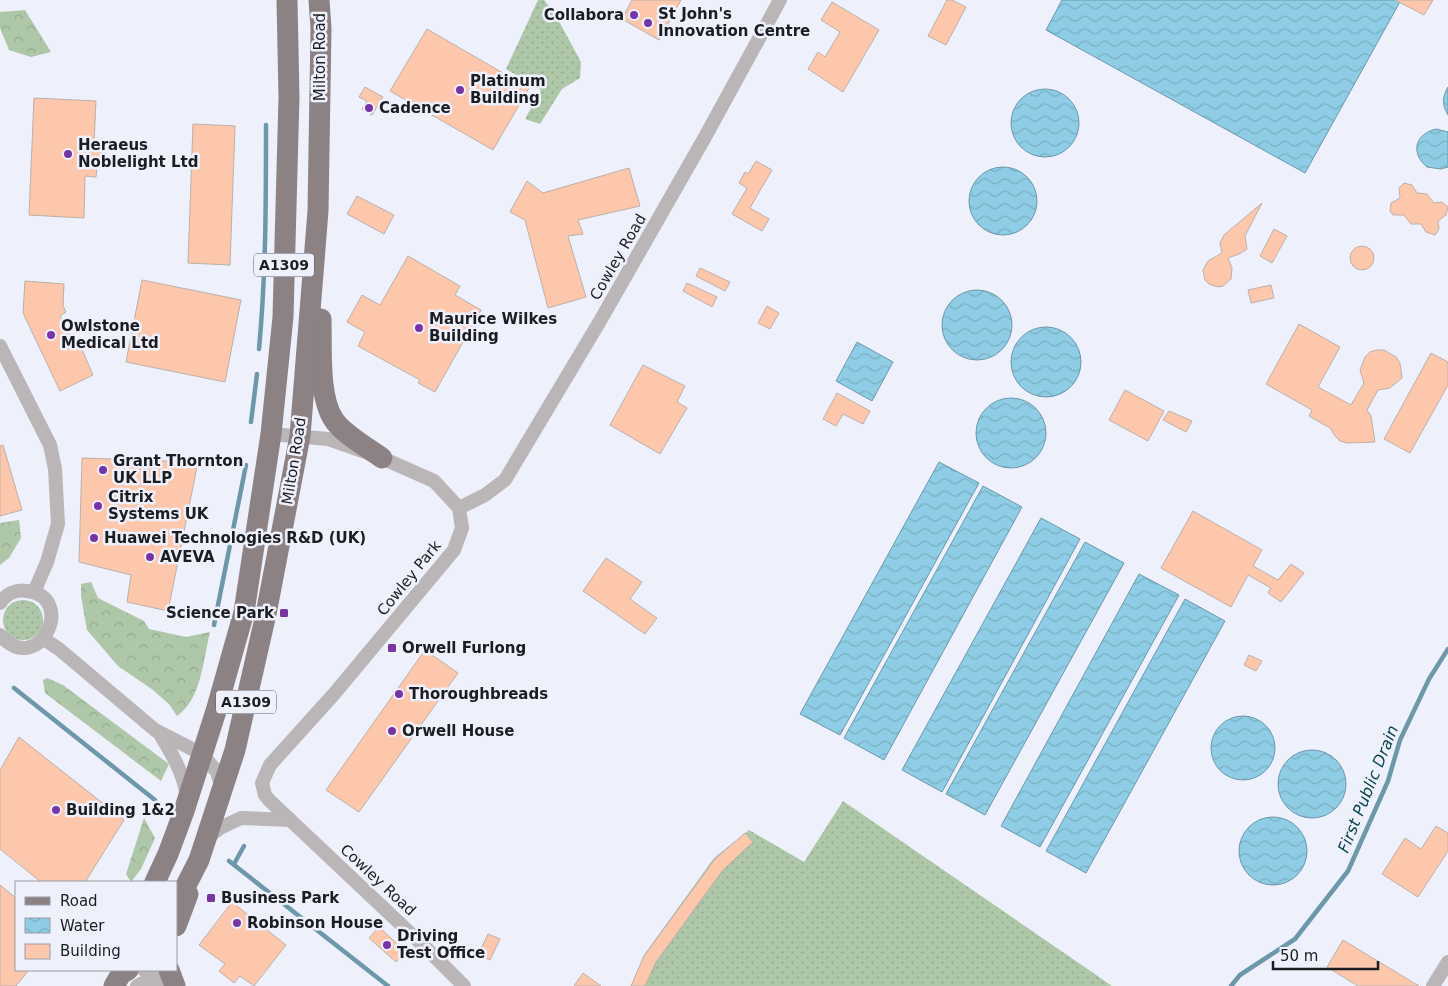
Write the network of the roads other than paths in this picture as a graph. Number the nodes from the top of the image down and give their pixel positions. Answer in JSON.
{"nodes":[{"id":1,"x":287,"y":0,"type":"edge"},
{"id":2,"x":320,"y":0,"type":"edge"},
{"id":3,"x":780,"y":0,"type":"edge"},
{"id":4,"x":318,"y":211,"type":"junction"},
{"id":5,"x":0,"y":346,"type":"edge"},
{"id":6,"x":271,"y":434,"type":"junction"},
{"id":7,"x":300,"y":436,"type":"junction"},
{"id":8,"x":382,"y":458,"type":"junction"},
{"id":9,"x":459,"y":508,"type":"junction"},
{"id":10,"x":34,"y":592,"type":"junction"},
{"id":11,"x":0,"y":603,"type":"edge"},
{"id":12,"x":266,"y":614,"type":"junction"},
{"id":13,"x":44,"y":639,"type":"junction"},
{"id":14,"x":2,"y":641,"type":"edge"},
{"id":15,"x":160,"y":734,"type":"junction"},
{"id":16,"x":202,"y":754,"type":"junction"},
{"id":17,"x":222,"y":789,"type":"junction"},
{"id":18,"x":187,"y":800,"type":"junction"},
{"id":19,"x":269,"y":800,"type":"joint"},
{"id":20,"x":290,"y":820,"type":"junction"},
{"id":21,"x":206,"y":840,"type":"junction"},
{"id":22,"x":155,"y":881,"type":"edge"},
{"id":23,"x":190,"y":882,"type":"junction"},
{"id":24,"x":178,"y":902,"type":"edge"},
{"id":25,"x":178,"y":921,"type":"edge"},
{"id":26,"x":1448,"y":962,"type":"edge"},
{"id":27,"x":108,"y":971,"type":"edge"},
{"id":28,"x":126,"y":971,"type":"edge"},
{"id":29,"x":139,"y":971,"type":"edge"},
{"id":30,"x":146,"y":971,"type":"edge"},
{"id":31,"x":168,"y":981,"type":"edge"},
{"id":32,"x":100,"y":986,"type":"edge"},
{"id":33,"x":114,"y":986,"type":"edge"},
{"id":34,"x":130,"y":986,"type":"edge"},
{"id":35,"x":137,"y":986,"type":"edge"},
{"id":36,"x":464,"y":986,"type":"edge"},
{"id":37,"x":1432,"y":986,"type":"edge"}],
"edges":[{"from":1,"to":6,"type":"main road","name":"Milton Road","number":"A1309"},
{"from":2,"to":4,"type":"main road","name":"Milton Road","number":"A1309"},
{"from":3,"to":9,"type":"street","name":"Cowley Road"},
{"from":4,"to":7,"type":"main road","name":"Milton Road","number":"A1309"},
{"from":4,"to":8,"type":"main road","number":"A1309"},
{"from":5,"to":10,"type":"street"},
{"from":6,"to":7,"type":"street"},
{"from":6,"to":16,"type":"main road","name":"Milton Road","number":"A1309"},
{"from":7,"to":8,"type":"street"},
{"from":7,"to":12,"type":"main road","name":"Milton Road","number":"A1309"},
{"from":8,"to":9,"type":"street"},
{"from":9,"to":19,"type":"street","name":"Cowley Park"},
{"from":10,"to":11,"type":"street"},
{"from":10,"to":13,"type":"street"},
{"from":12,"to":16,"type":"main road","number":"A1309"},
{"from":12,"to":17,"type":"main road","name":"Milton Road","number":"A1309"},
{"from":13,"to":14,"type":"street"},
{"from":13,"to":15,"type":"street"},
{"from":15,"to":16,"type":"street"},
{"from":15,"to":18,"type":"street"},
{"from":16,"to":17,"type":"street"},
{"from":16,"to":18,"type":"main road","name":"Milton Road","number":"A1309"},
{"from":17,"to":21,"type":"main road","name":"Milton Road","number":"A1309"},
{"from":18,"to":22,"type":"main road","name":"Milton Road","number":"A1309"},
{"from":19,"to":20,"type":"street","name":"Cowley Road"},
{"from":20,"to":21,"type":"street"},
{"from":20,"to":36,"type":"street","name":"Cowley Road"},
{"from":21,"to":23,"type":"main road","name":"Milton Road","number":"A1309"},
{"from":23,"to":24,"type":"main road","name":"Milton Road","number":"A1309"},
{"from":23,"to":25,"type":"main road","number":"A1309"},
{"from":26,"to":37,"type":"street"},
{"from":27,"to":32,"type":"main road"},
{"from":28,"to":33,"type":"main road"},
{"from":29,"to":34,"type":"main road"},
{"from":30,"to":31,"type":"street"},
{"from":31,"to":35,"type":"street"}]}
